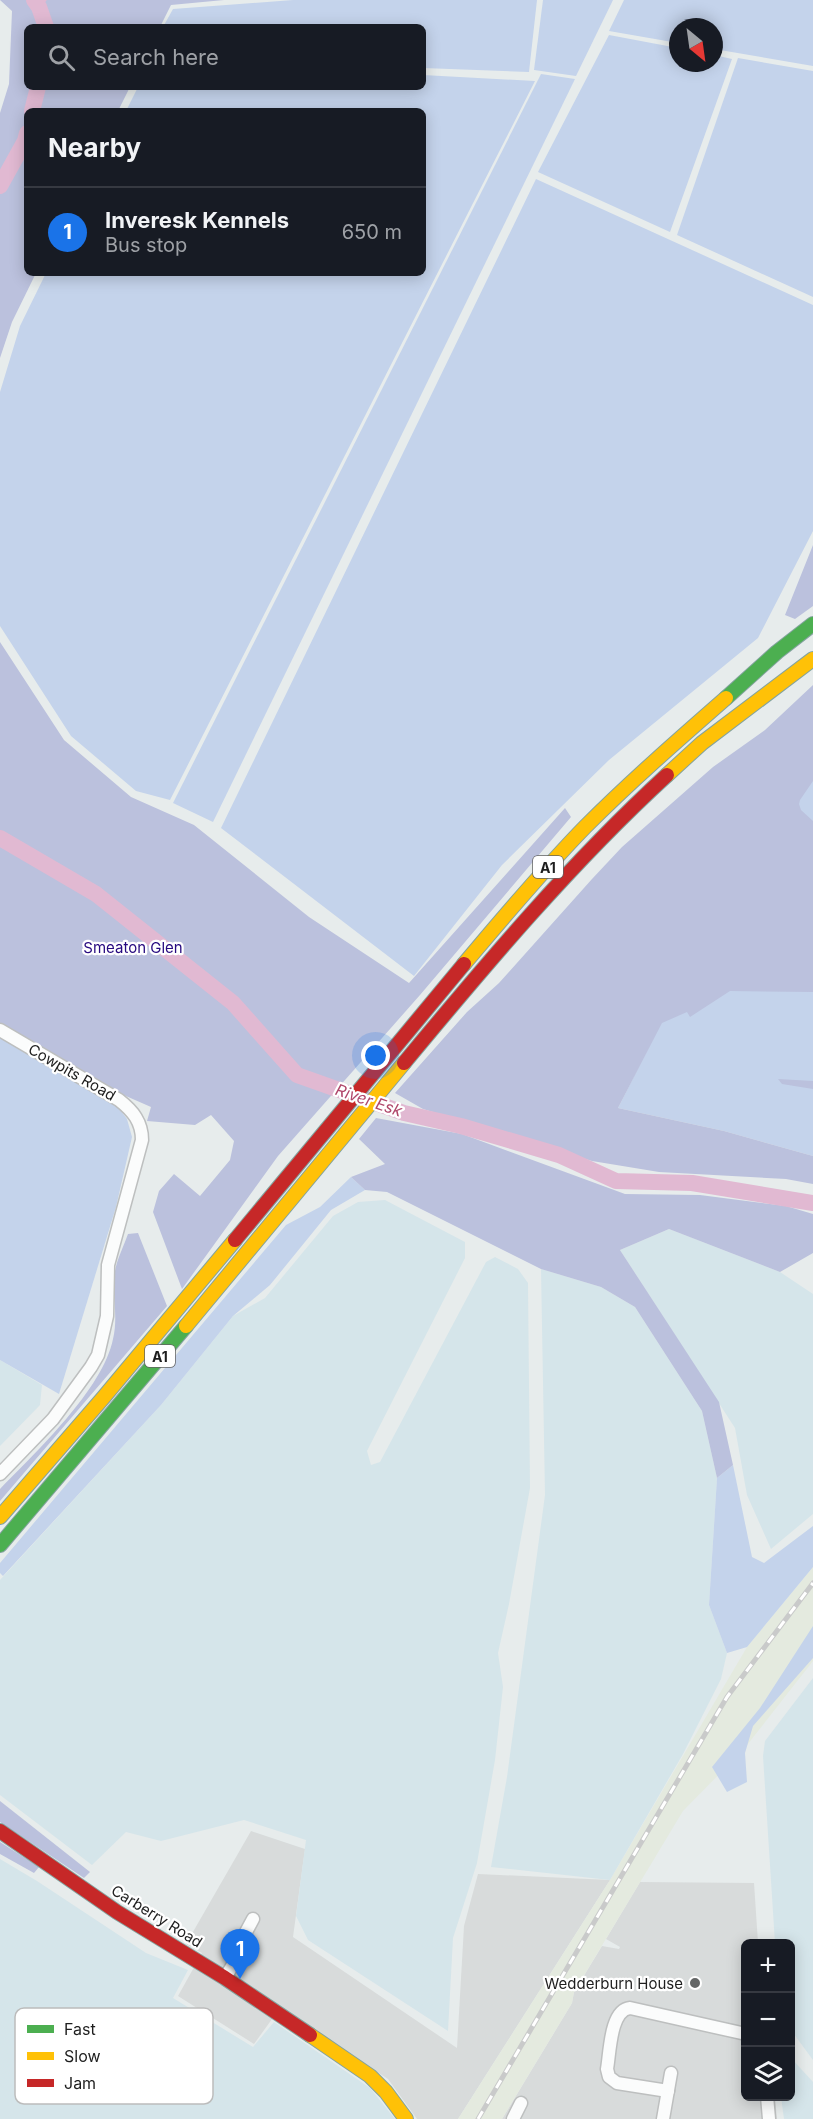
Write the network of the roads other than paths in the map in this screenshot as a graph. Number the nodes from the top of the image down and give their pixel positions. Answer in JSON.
{"nodes":[{"id":1,"x":813,"y":624,"type":"edge"},
{"id":2,"x":813,"y":637,"type":"edge"},
{"id":3,"x":813,"y":659,"type":"edge"},
{"id":4,"x":813,"y":673,"type":"edge"},
{"id":5,"x":704,"y":718,"type":"junction"},
{"id":6,"x":678,"y":765,"type":"junction"},
{"id":7,"x":0,"y":1030,"type":"edge"},
{"id":8,"x":0,"y":1474,"type":"edge"},
{"id":9,"x":0,"y":1517,"type":"edge"},
{"id":10,"x":0,"y":1545,"type":"edge"},
{"id":11,"x":0,"y":1832,"type":"edge"},
{"id":12,"x":254,"y":1919,"type":"dead end"},
{"id":13,"x":225,"y":1978,"type":"junction"},
{"id":14,"x":741,"y":2033,"type":"edge"},
{"id":15,"x":671,"y":2073,"type":"dead end"},
{"id":16,"x":668,"y":2091,"type":"junction"},
{"id":17,"x":767,"y":2101,"type":"edge"},
{"id":18,"x":521,"y":2103,"type":"dead end"},
{"id":19,"x":406,"y":2119,"type":"edge"},
{"id":20,"x":513,"y":2119,"type":"edge"},
{"id":21,"x":663,"y":2119,"type":"edge"},
{"id":22,"x":768,"y":2119,"type":"edge"}],
"edges":[{"from":1,"to":5,"type":"main road","number":"A1"},
{"from":2,"to":5,"type":"main road","number":"A1"},
{"from":3,"to":6,"type":"main road","number":"A1"},
{"from":4,"to":6,"type":"main road","number":"A1"},
{"from":5,"to":9,"type":"main road","number":"A1"},
{"from":6,"to":10,"type":"main road","number":"A1"},
{"from":7,"to":8,"type":"street","name":"Cowpits Road"},
{"from":11,"to":13,"type":"main road","name":"Carberry Road"},
{"from":12,"to":13,"type":"street"},
{"from":13,"to":19,"type":"main road","name":"Carberry Road"},
{"from":14,"to":16,"type":"street"},
{"from":15,"to":16,"type":"street"},
{"from":16,"to":21,"type":"street"},
{"from":17,"to":22,"type":"street"},
{"from":18,"to":20,"type":"street"}]}
